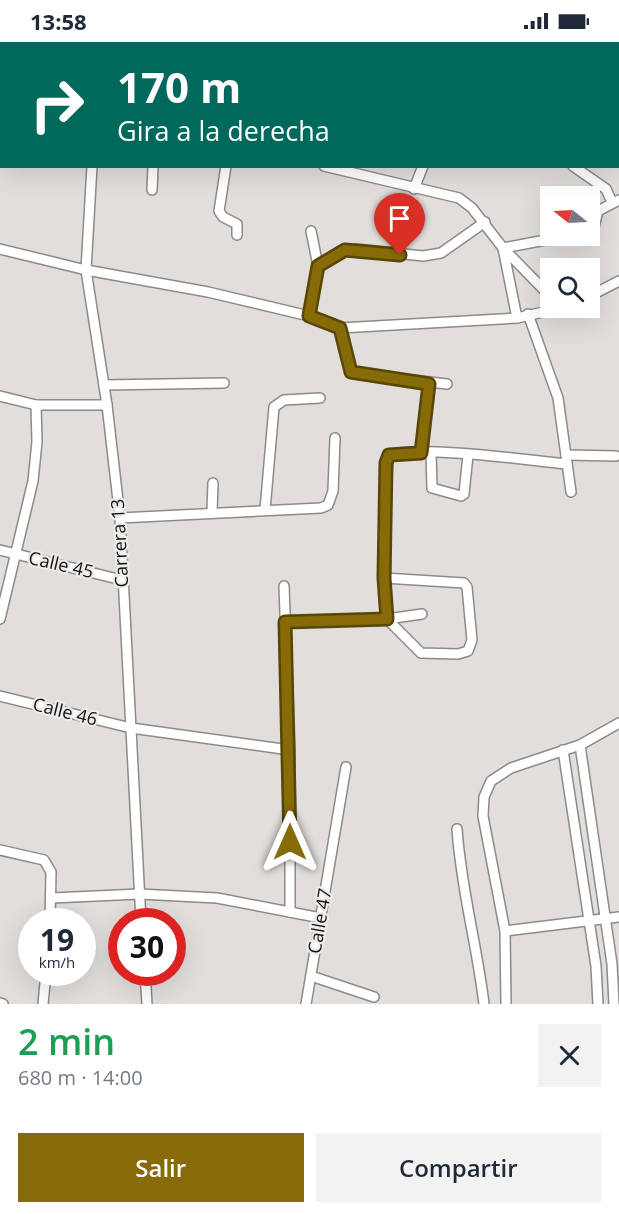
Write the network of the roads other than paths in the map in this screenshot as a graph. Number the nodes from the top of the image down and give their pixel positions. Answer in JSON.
{"nodes":[{"id":1,"x":92,"y":168,"type":"edge"},
{"id":2,"x":153,"y":168,"type":"edge"},
{"id":3,"x":226,"y":168,"type":"edge"},
{"id":4,"x":332,"y":168,"type":"edge"},
{"id":5,"x":422,"y":168,"type":"edge"},
{"id":6,"x":576,"y":168,"type":"edge"},
{"id":7,"x":414,"y":189,"type":"junction"},
{"id":8,"x":152,"y":190,"type":"dead end"},
{"id":9,"x":616,"y":201,"type":"edge"},
{"id":10,"x":485,"y":222,"type":"junction"},
{"id":11,"x":311,"y":231,"type":"dead end"},
{"id":12,"x":237,"y":235,"type":"dead end"},
{"id":13,"x":503,"y":248,"type":"junction"},
{"id":14,"x":0,"y":249,"type":"edge"},
{"id":15,"x":318,"y":266,"type":"junction"},
{"id":16,"x":86,"y":270,"type":"junction"},
{"id":17,"x":619,"y":281,"type":"edge"},
{"id":18,"x":540,"y":286,"type":"edge"},
{"id":19,"x":600,"y":291,"type":"edge"},
{"id":20,"x":540,"y":312,"type":"edge"},
{"id":21,"x":528,"y":314,"type":"junction"},
{"id":22,"x":309,"y":316,"type":"junction"},
{"id":23,"x":517,"y":318,"type":"junction"},
{"id":24,"x":340,"y":328,"type":"junction"},
{"id":25,"x":224,"y":383,"type":"dead end"},
{"id":26,"x":429,"y":384,"type":"junction"},
{"id":27,"x":447,"y":384,"type":"dead end"},
{"id":28,"x":104,"y":385,"type":"junction"},
{"id":29,"x":0,"y":396,"type":"edge"},
{"id":30,"x":320,"y":398,"type":"dead end"},
{"id":31,"x":36,"y":405,"type":"junction"},
{"id":32,"x":107,"y":405,"type":"junction"},
{"id":33,"x":335,"y":438,"type":"dead end"},
{"id":34,"x":426,"y":453,"type":"junction"},
{"id":35,"x":468,"y":455,"type":"junction"},
{"id":36,"x":616,"y":456,"type":"dead end"},
{"id":37,"x":567,"y":460,"type":"junction"},
{"id":38,"x":213,"y":483,"type":"dead end"},
{"id":39,"x":571,"y":492,"type":"dead end"},
{"id":40,"x":265,"y":510,"type":"junction"},
{"id":41,"x":212,"y":512,"type":"junction"},
{"id":42,"x":120,"y":518,"type":"junction"},
{"id":43,"x":0,"y":550,"type":"edge"},
{"id":44,"x":15,"y":554,"type":"junction"},
{"id":45,"x":384,"y":578,"type":"junction"},
{"id":46,"x":122,"y":580,"type":"junction"},
{"id":47,"x":284,"y":586,"type":"dead end"},
{"id":48,"x":422,"y":614,"type":"dead end"},
{"id":49,"x":0,"y":619,"type":"edge"},
{"id":50,"x":387,"y":619,"type":"junction"},
{"id":51,"x":285,"y":622,"type":"junction"},
{"id":52,"x":0,"y":696,"type":"edge"},
{"id":53,"x":619,"y":723,"type":"edge"},
{"id":54,"x":130,"y":728,"type":"junction"},
{"id":55,"x":580,"y":745,"type":"junction"},
{"id":56,"x":290,"y":750,"type":"junction"},
{"id":57,"x":563,"y":750,"type":"junction"},
{"id":58,"x":346,"y":767,"type":"dead end"},
{"id":59,"x":458,"y":829,"type":"dead end"},
{"id":60,"x":0,"y":850,"type":"edge"},
{"id":61,"x":139,"y":894,"type":"junction"},
{"id":62,"x":52,"y":898,"type":"junction"},
{"id":63,"x":51,"y":908,"type":"edge"},
{"id":64,"x":140,"y":908,"type":"edge"},
{"id":65,"x":290,"y":912,"type":"junction"},
{"id":66,"x":619,"y":917,"type":"edge"},
{"id":67,"x":321,"y":918,"type":"junction"},
{"id":68,"x":604,"y":919,"type":"junction"},
{"id":69,"x":589,"y":921,"type":"junction"},
{"id":70,"x":505,"y":931,"type":"junction"},
{"id":71,"x":311,"y":976,"type":"junction"},
{"id":72,"x":45,"y":986,"type":"edge"},
{"id":73,"x":146,"y":986,"type":"edge"},
{"id":74,"x":374,"y":997,"type":"dead end"},
{"id":75,"x":43,"y":1004,"type":"edge"},
{"id":76,"x":147,"y":1004,"type":"edge"},
{"id":77,"x":306,"y":1004,"type":"edge"},
{"id":78,"x":484,"y":1004,"type":"edge"},
{"id":79,"x":506,"y":1004,"type":"edge"},
{"id":80,"x":598,"y":1004,"type":"edge"},
{"id":81,"x":614,"y":1004,"type":"edge"}],
"edges":[{"from":1,"to":16,"type":"street","name":"Carrera 13"},
{"from":2,"to":8,"type":"street"},
{"from":3,"to":12,"type":"street"},
{"from":4,"to":7,"type":"street"},
{"from":5,"to":7,"type":"street"},
{"from":6,"to":9,"type":"street"},
{"from":7,"to":10,"type":"street"},
{"from":9,"to":13,"type":"street"},
{"from":10,"to":13,"type":"street"},
{"from":10,"to":15,"type":"street"},
{"from":11,"to":15,"type":"street"},
{"from":13,"to":18,"type":"street"},
{"from":13,"to":23,"type":"street"},
{"from":14,"to":16,"type":"street"},
{"from":15,"to":22,"type":"street"},
{"from":16,"to":22,"type":"street"},
{"from":16,"to":28,"type":"street","name":"Carrera 13"},
{"from":17,"to":19,"type":"street"},
{"from":20,"to":21,"type":"street"},
{"from":21,"to":23,"type":"street"},
{"from":21,"to":37,"type":"street"},
{"from":22,"to":24,"type":"street"},
{"from":23,"to":24,"type":"street"},
{"from":24,"to":26,"type":"street"},
{"from":25,"to":28,"type":"street"},
{"from":26,"to":27,"type":"street"},
{"from":26,"to":34,"type":"street"},
{"from":28,"to":32,"type":"street","name":"Carrera 13"},
{"from":29,"to":31,"type":"street"},
{"from":30,"to":40,"type":"street"},
{"from":31,"to":32,"type":"street"},
{"from":31,"to":44,"type":"street"},
{"from":32,"to":42,"type":"street","name":"Carrera 13"},
{"from":33,"to":40,"type":"street"},
{"from":34,"to":35,"type":"street"},
{"from":34,"to":35,"type":"street"},
{"from":34,"to":45,"type":"street"},
{"from":35,"to":37,"type":"street"},
{"from":36,"to":37,"type":"street"},
{"from":37,"to":39,"type":"street"},
{"from":38,"to":41,"type":"street"},
{"from":40,"to":41,"type":"street"},
{"from":41,"to":42,"type":"street"},
{"from":42,"to":46,"type":"street","name":"Carrera 13"},
{"from":43,"to":44,"type":"street","name":"Calle 45"},
{"from":44,"to":46,"type":"street","name":"Calle 45"},
{"from":44,"to":49,"type":"street"},
{"from":45,"to":50,"type":"street"},
{"from":45,"to":50,"type":"street"},
{"from":46,"to":54,"type":"street","name":"Carrera 13"},
{"from":47,"to":51,"type":"street"},
{"from":48,"to":50,"type":"street"},
{"from":50,"to":51,"type":"street"},
{"from":51,"to":56,"type":"street"},
{"from":52,"to":54,"type":"street","name":"Calle 46"},
{"from":53,"to":55,"type":"street"},
{"from":54,"to":56,"type":"street","name":"Calle 46"},
{"from":54,"to":61,"type":"street","name":"Carrera 13"},
{"from":55,"to":57,"type":"street"},
{"from":55,"to":68,"type":"street"},
{"from":56,"to":65,"type":"street"},
{"from":57,"to":69,"type":"street"},
{"from":57,"to":70,"type":"street"},
{"from":58,"to":67,"type":"street","name":"Calle 47"},
{"from":59,"to":78,"type":"street"},
{"from":60,"to":62,"type":"street"},
{"from":61,"to":62,"type":"street"},
{"from":61,"to":64,"type":"street","name":"Carrera 13"},
{"from":61,"to":65,"type":"street"},
{"from":62,"to":63,"type":"street"},
{"from":65,"to":67,"type":"street"},
{"from":66,"to":68,"type":"street"},
{"from":67,"to":71,"type":"street","name":"Calle 47"},
{"from":68,"to":69,"type":"street"},
{"from":68,"to":81,"type":"street"},
{"from":69,"to":70,"type":"street"},
{"from":69,"to":80,"type":"street"},
{"from":70,"to":79,"type":"street"},
{"from":71,"to":74,"type":"street"},
{"from":71,"to":77,"type":"street","name":"Calle 47"},
{"from":72,"to":75,"type":"street"},
{"from":73,"to":76,"type":"street"}]}
